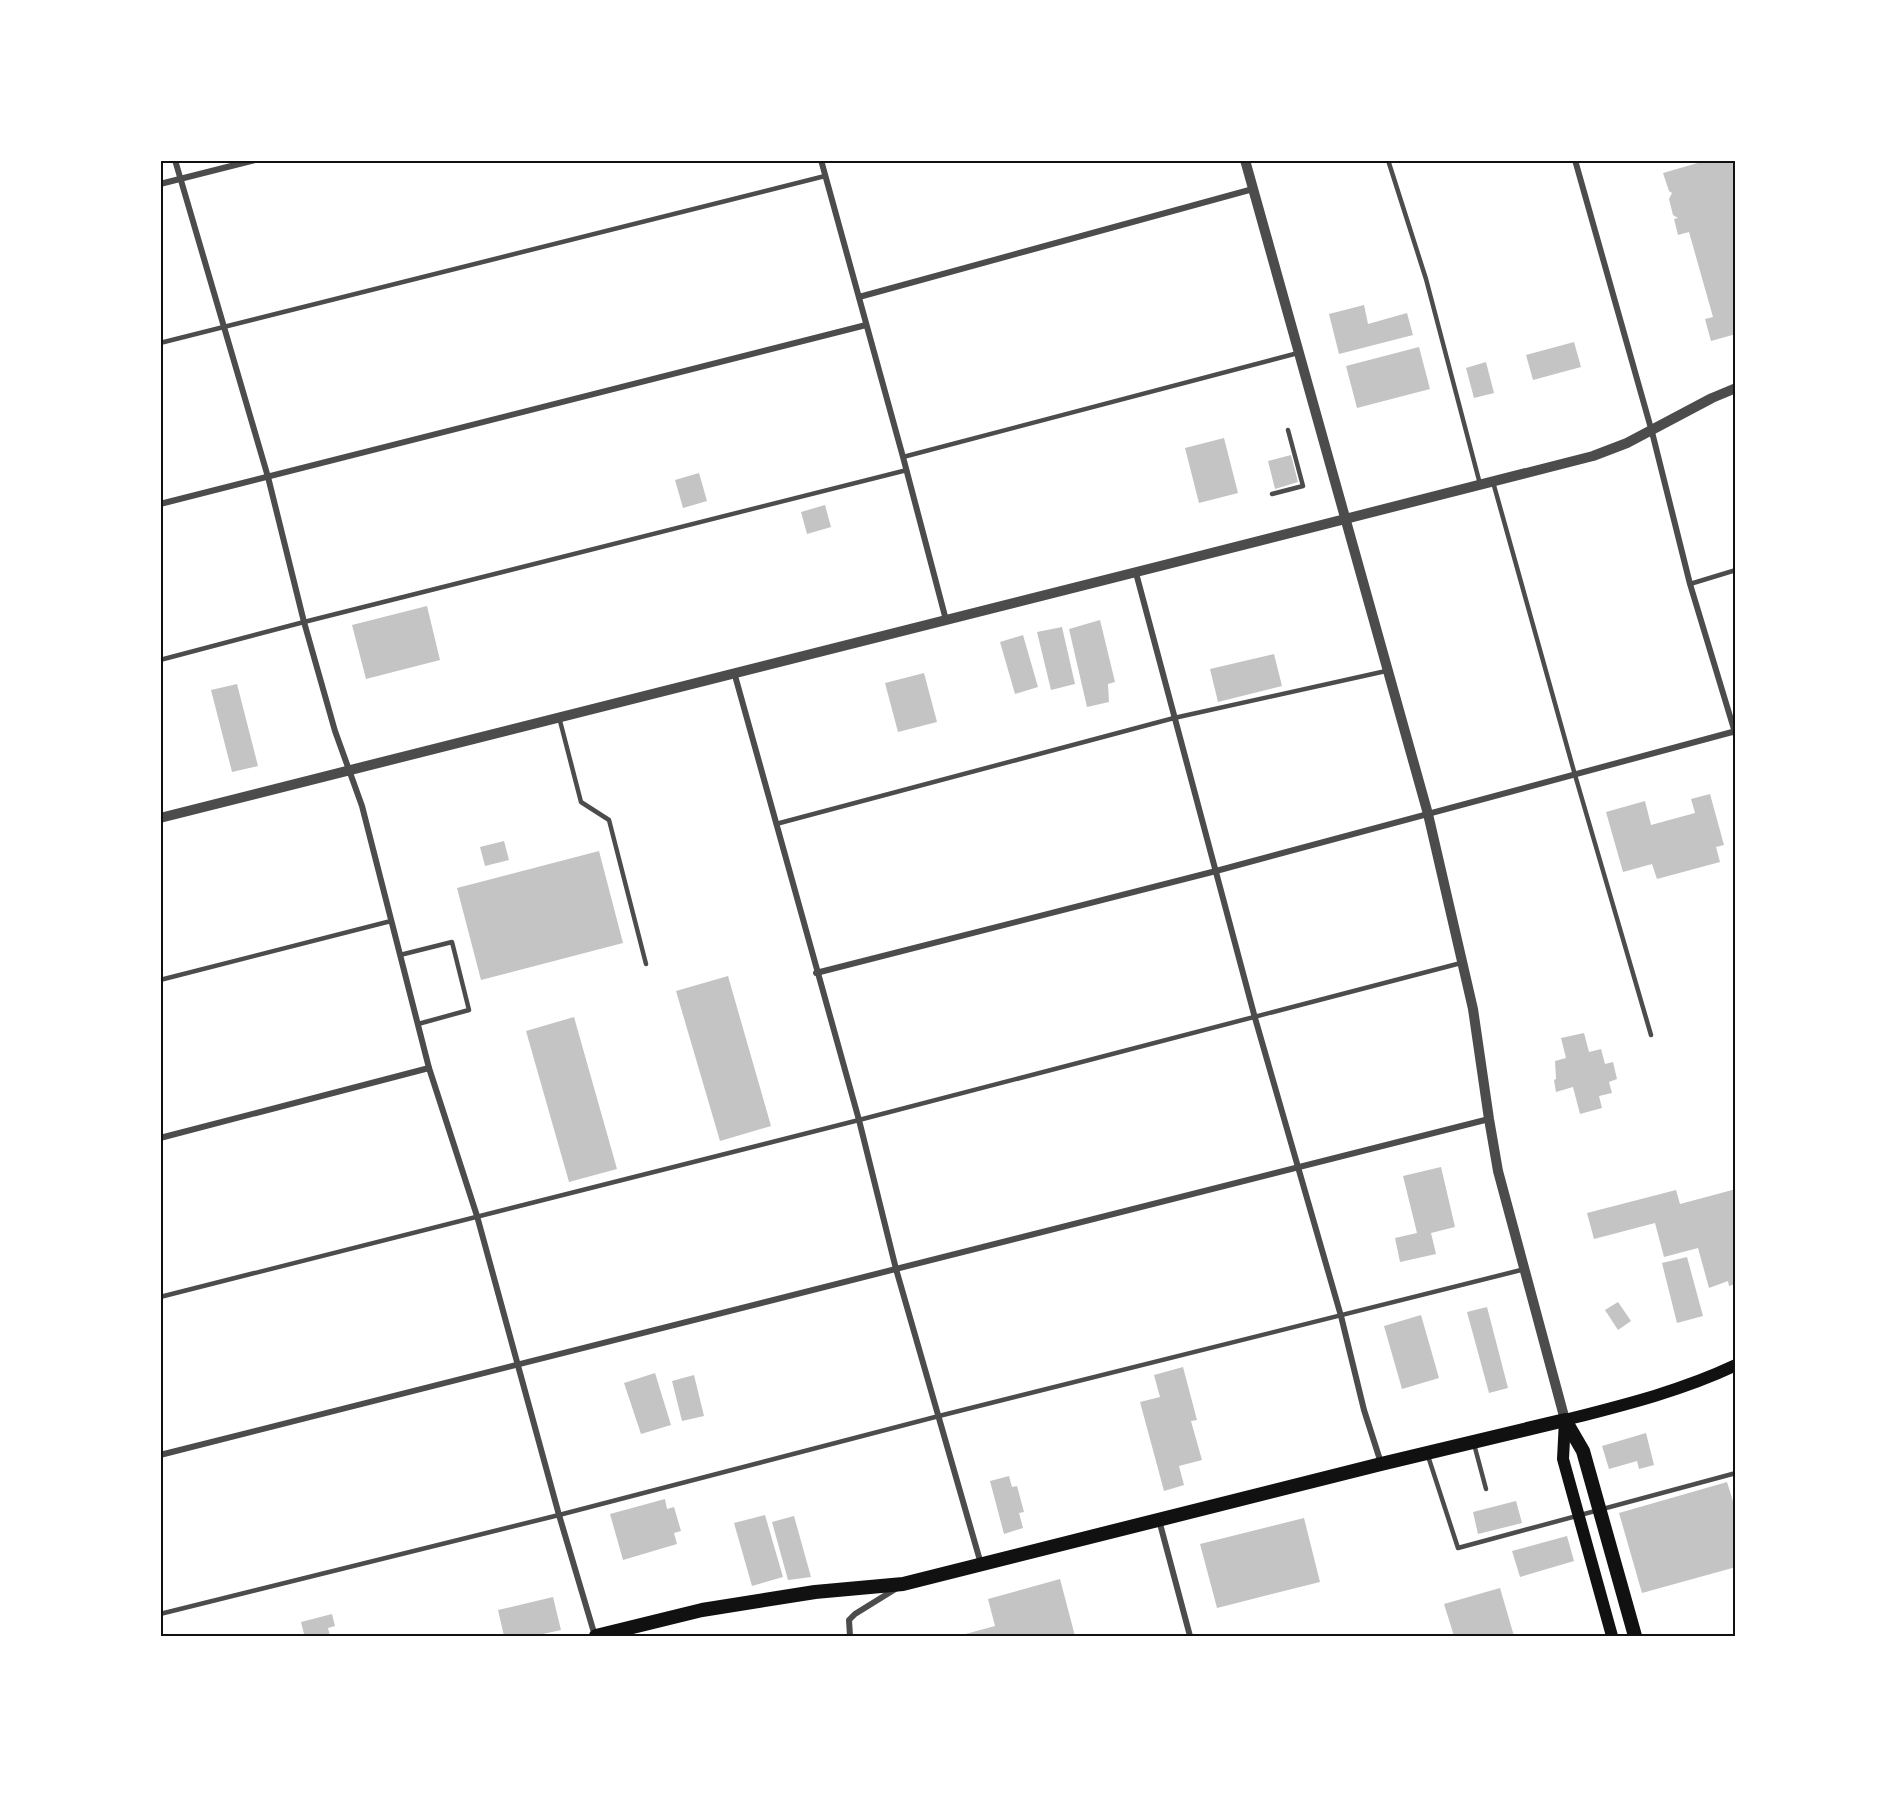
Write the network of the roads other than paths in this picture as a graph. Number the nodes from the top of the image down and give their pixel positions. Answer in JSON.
{"nodes":[{"id":1,"x":175,"y":160,"type":"edge"},
{"id":2,"x":255,"y":160,"type":"edge"},
{"id":3,"x":821,"y":160,"type":"edge"},
{"id":4,"x":1245,"y":160,"type":"edge"},
{"id":5,"x":1388,"y":160,"type":"edge"},
{"id":6,"x":1575,"y":160,"type":"edge"},
{"id":7,"x":825,"y":176,"type":"junction"},
{"id":8,"x":180,"y":179,"type":"junction"},
{"id":9,"x":160,"y":184,"type":"edge"},
{"id":10,"x":1253,"y":189,"type":"junction"},
{"id":11,"x":859,"y":297,"type":"junction"},
{"id":12,"x":866,"y":325,"type":"junction"},
{"id":13,"x":223,"y":326,"type":"junction"},
{"id":14,"x":160,"y":343,"type":"edge"},
{"id":15,"x":1298,"y":353,"type":"junction"},
{"id":16,"x":1736,"y":388,"type":"edge"},
{"id":17,"x":1288,"y":430,"type":"dead end"},
{"id":18,"x":1652,"y":432,"type":"junction"},
{"id":19,"x":903,"y":457,"type":"junction"},
{"id":20,"x":907,"y":470,"type":"junction"},
{"id":21,"x":268,"y":477,"type":"junction"},
{"id":22,"x":1493,"y":482,"type":"junction"},
{"id":23,"x":1480,"y":485,"type":"junction"},
{"id":24,"x":1272,"y":494,"type":"dead end"},
{"id":25,"x":160,"y":504,"type":"edge"},
{"id":26,"x":1346,"y":519,"type":"junction"},
{"id":27,"x":1736,"y":570,"type":"edge"},
{"id":28,"x":1136,"y":573,"type":"junction"},
{"id":29,"x":1690,"y":584,"type":"junction"},
{"id":30,"x":946,"y":621,"type":"junction"},
{"id":31,"x":304,"y":622,"type":"junction"},
{"id":32,"x":160,"y":660,"type":"edge"},
{"id":33,"x":1389,"y":670,"type":"junction"},
{"id":34,"x":734,"y":671,"type":"junction"},
{"id":35,"x":558,"y":716,"type":"junction"},
{"id":36,"x":1174,"y":718,"type":"junction"},
{"id":37,"x":1735,"y":733,"type":"edge"},
{"id":38,"x":348,"y":770,"type":"junction"},
{"id":39,"x":1575,"y":775,"type":"junction"},
{"id":40,"x":1428,"y":814,"type":"junction"},
{"id":41,"x":160,"y":818,"type":"edge"},
{"id":42,"x":776,"y":824,"type":"junction"},
{"id":43,"x":1216,"y":871,"type":"junction"},
{"id":44,"x":391,"y":921,"type":"junction"},
{"id":45,"x":400,"y":955,"type":"junction"},
{"id":46,"x":1464,"y":962,"type":"junction"},
{"id":47,"x":646,"y":964,"type":"dead end"},
{"id":48,"x":816,"y":973,"type":"junction"},
{"id":49,"x":160,"y":980,"type":"edge"},
{"id":50,"x":1256,"y":1018,"type":"junction"},
{"id":51,"x":418,"y":1024,"type":"junction"},
{"id":52,"x":1651,"y":1035,"type":"dead end"},
{"id":53,"x":429,"y":1068,"type":"junction"},
{"id":54,"x":1488,"y":1119,"type":"junction"},
{"id":55,"x":859,"y":1120,"type":"junction"},
{"id":56,"x":160,"y":1138,"type":"edge"},
{"id":57,"x":1297,"y":1167,"type":"junction"},
{"id":58,"x":477,"y":1216,"type":"junction"},
{"id":59,"x":896,"y":1269,"type":"junction"},
{"id":60,"x":1525,"y":1269,"type":"junction"},
{"id":61,"x":160,"y":1297,"type":"edge"},
{"id":62,"x":1341,"y":1316,"type":"junction"},
{"id":63,"x":517,"y":1364,"type":"junction"},
{"id":64,"x":1736,"y":1365,"type":"edge"},
{"id":65,"x":939,"y":1416,"type":"junction"},
{"id":66,"x":1565,"y":1420,"type":"junction"},
{"id":67,"x":1473,"y":1442,"type":"junction"},
{"id":68,"x":1427,"y":1453,"type":"junction"},
{"id":69,"x":160,"y":1455,"type":"edge"},
{"id":70,"x":1381,"y":1464,"type":"junction"},
{"id":71,"x":1736,"y":1473,"type":"edge"},
{"id":72,"x":1486,"y":1489,"type":"dead end"},
{"id":73,"x":1598,"y":1508,"type":"junction"},
{"id":74,"x":559,"y":1515,"type":"junction"},
{"id":75,"x":1577,"y":1515,"type":"junction"},
{"id":76,"x":1159,"y":1520,"type":"junction"},
{"id":77,"x":981,"y":1564,"type":"junction"},
{"id":78,"x":903,"y":1584,"type":"junction"},
{"id":79,"x":160,"y":1614,"type":"edge"},
{"id":80,"x":596,"y":1636,"type":"edge"},
{"id":81,"x":850,"y":1636,"type":"edge"},
{"id":82,"x":1190,"y":1636,"type":"edge"},
{"id":83,"x":1612,"y":1636,"type":"edge"},
{"id":84,"x":1635,"y":1636,"type":"edge"}],
"edges":[{"from":1,"to":8,"type":"street"},
{"from":2,"to":8,"type":"street"},
{"from":3,"to":7,"type":"street"},
{"from":4,"to":10,"type":"street"},
{"from":5,"to":23,"type":"lane"},
{"from":6,"to":18,"type":"street"},
{"from":7,"to":11,"type":"street"},
{"from":7,"to":13,"type":"lane"},
{"from":8,"to":9,"type":"street"},
{"from":8,"to":13,"type":"street"},
{"from":10,"to":11,"type":"street"},
{"from":10,"to":15,"type":"street"},
{"from":11,"to":12,"type":"street"},
{"from":12,"to":19,"type":"street"},
{"from":12,"to":21,"type":"street"},
{"from":13,"to":14,"type":"lane"},
{"from":13,"to":21,"type":"street"},
{"from":15,"to":19,"type":"lane"},
{"from":15,"to":26,"type":"street"},
{"from":16,"to":18,"type":"street"},
{"from":17,"to":24,"type":"lane"},
{"from":18,"to":22,"type":"street"},
{"from":18,"to":29,"type":"street"},
{"from":19,"to":20,"type":"street"},
{"from":20,"to":30,"type":"street"},
{"from":20,"to":31,"type":"lane"},
{"from":21,"to":25,"type":"street"},
{"from":21,"to":31,"type":"street"},
{"from":22,"to":23,"type":"street"},
{"from":22,"to":39,"type":"lane"},
{"from":23,"to":26,"type":"street"},
{"from":26,"to":28,"type":"street"},
{"from":26,"to":33,"type":"street"},
{"from":27,"to":29,"type":"lane"},
{"from":28,"to":30,"type":"street"},
{"from":28,"to":36,"type":"street"},
{"from":29,"to":37,"type":"street"},
{"from":30,"to":34,"type":"street"},
{"from":31,"to":32,"type":"lane"},
{"from":31,"to":38,"type":"street"},
{"from":33,"to":36,"type":"lane"},
{"from":33,"to":40,"type":"street"},
{"from":34,"to":35,"type":"street"},
{"from":34,"to":42,"type":"street"},
{"from":35,"to":38,"type":"street"},
{"from":35,"to":47,"type":"lane"},
{"from":36,"to":42,"type":"lane"},
{"from":36,"to":43,"type":"street"},
{"from":37,"to":39,"type":"street"},
{"from":38,"to":41,"type":"street"},
{"from":38,"to":44,"type":"street"},
{"from":39,"to":40,"type":"street"},
{"from":39,"to":52,"type":"lane"},
{"from":40,"to":43,"type":"street"},
{"from":40,"to":46,"type":"street"},
{"from":42,"to":48,"type":"street"},
{"from":43,"to":48,"type":"street"},
{"from":43,"to":50,"type":"street"},
{"from":44,"to":45,"type":"street"},
{"from":44,"to":49,"type":"lane"},
{"from":45,"to":51,"type":"street"},
{"from":45,"to":51,"type":"lane"},
{"from":46,"to":50,"type":"lane"},
{"from":46,"to":54,"type":"street"},
{"from":48,"to":55,"type":"street"},
{"from":50,"to":55,"type":"lane"},
{"from":50,"to":57,"type":"street"},
{"from":51,"to":53,"type":"street"},
{"from":53,"to":56,"type":"street"},
{"from":53,"to":58,"type":"street"},
{"from":54,"to":57,"type":"street"},
{"from":54,"to":60,"type":"street"},
{"from":55,"to":58,"type":"lane"},
{"from":55,"to":59,"type":"street"},
{"from":57,"to":59,"type":"street"},
{"from":57,"to":62,"type":"street"},
{"from":58,"to":61,"type":"lane"},
{"from":58,"to":63,"type":"street"},
{"from":59,"to":63,"type":"street"},
{"from":59,"to":65,"type":"street"},
{"from":60,"to":62,"type":"lane"},
{"from":60,"to":66,"type":"street"},
{"from":62,"to":65,"type":"lane"},
{"from":62,"to":70,"type":"street"},
{"from":63,"to":69,"type":"street"},
{"from":63,"to":74,"type":"street"},
{"from":64,"to":66,"type":"main road"},
{"from":65,"to":74,"type":"lane"},
{"from":65,"to":77,"type":"street"},
{"from":66,"to":67,"type":"main road"},
{"from":66,"to":73,"type":"main road"},
{"from":66,"to":75,"type":"main road"},
{"from":67,"to":68,"type":"main road"},
{"from":67,"to":72,"type":"lane"},
{"from":68,"to":70,"type":"main road"},
{"from":68,"to":75,"type":"lane"},
{"from":70,"to":76,"type":"main road"},
{"from":71,"to":73,"type":"lane"},
{"from":73,"to":75,"type":"lane"},
{"from":73,"to":84,"type":"main road"},
{"from":74,"to":79,"type":"lane"},
{"from":74,"to":80,"type":"street"},
{"from":75,"to":83,"type":"main road"},
{"from":76,"to":77,"type":"main road"},
{"from":76,"to":82,"type":"street"},
{"from":77,"to":78,"type":"main road"},
{"from":78,"to":80,"type":"main road"},
{"from":78,"to":81,"type":"street"}]}
